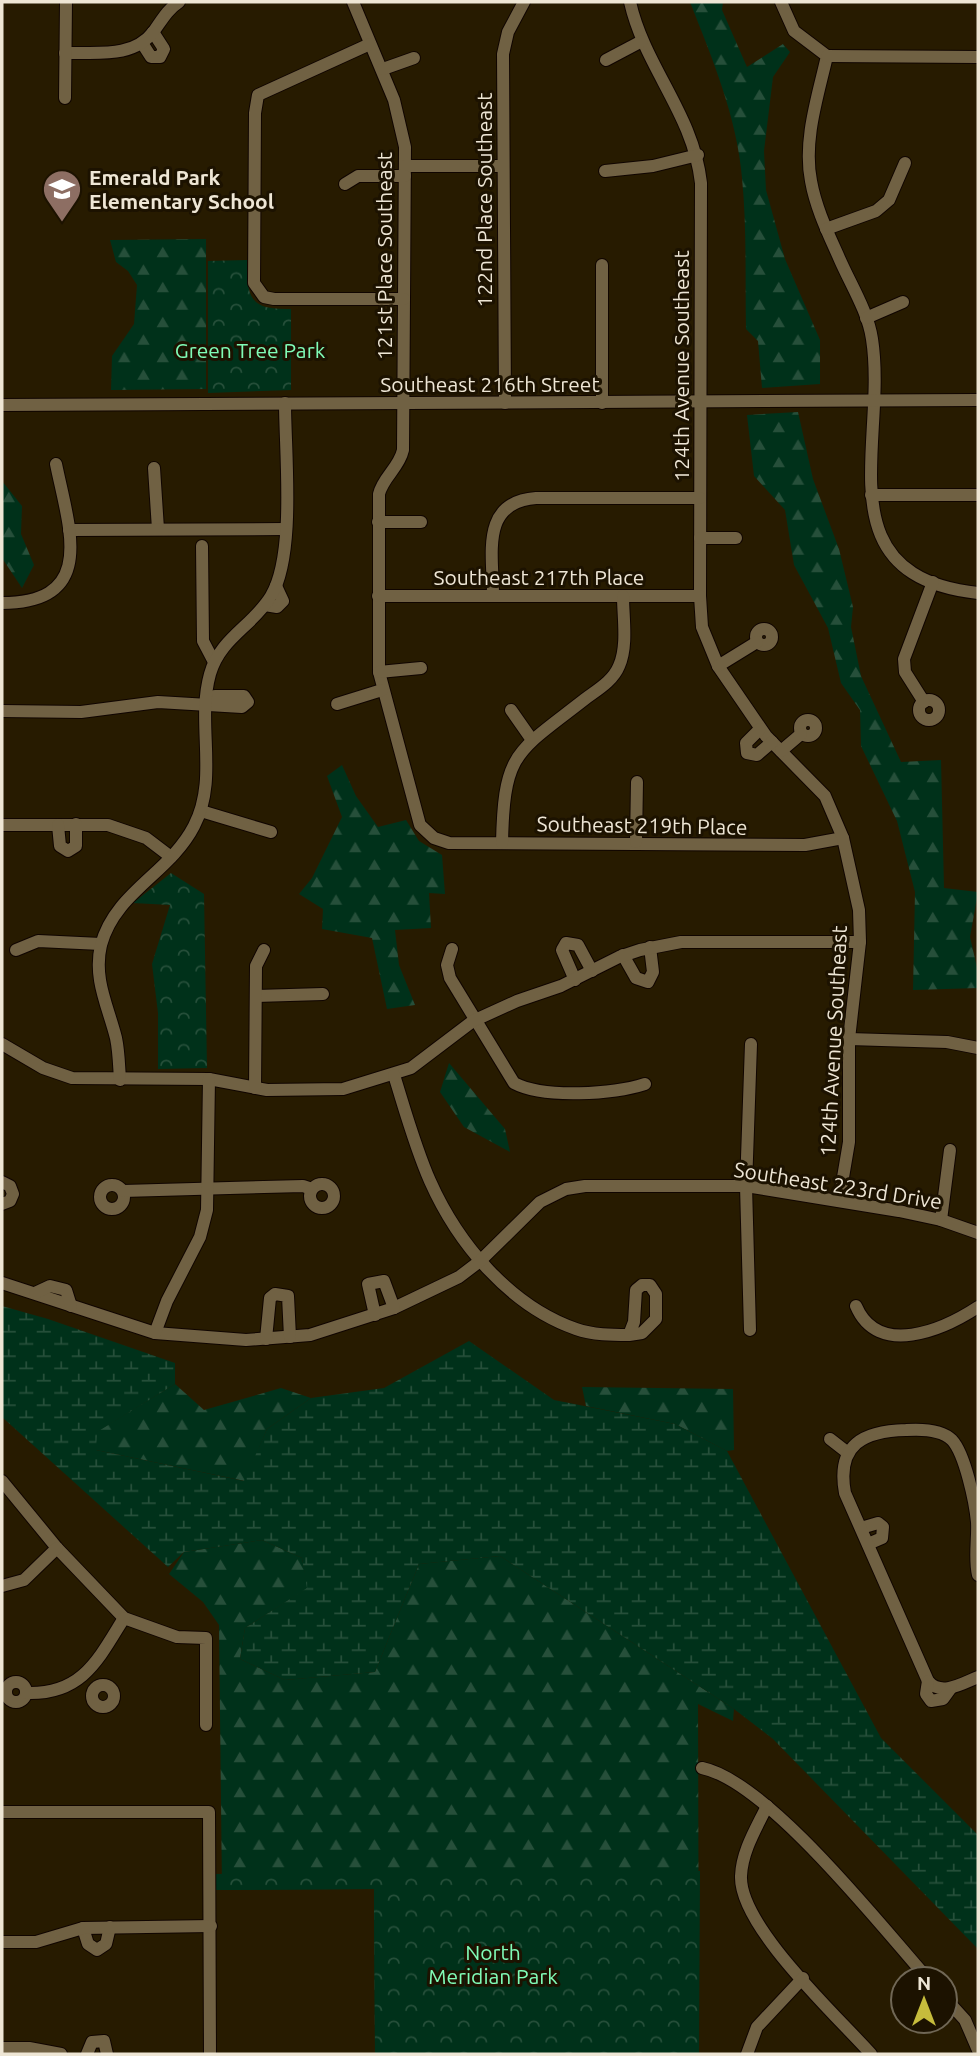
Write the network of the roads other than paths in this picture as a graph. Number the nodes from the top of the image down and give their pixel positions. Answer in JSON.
{"nodes":[{"id":1,"x":66,"y":2,"type":"edge"},
{"id":2,"x":179,"y":2,"type":"edge"},
{"id":3,"x":353,"y":2,"type":"edge"},
{"id":4,"x":524,"y":2,"type":"edge"},
{"id":5,"x":630,"y":2,"type":"edge"},
{"id":6,"x":781,"y":2,"type":"edge"},
{"id":7,"x":153,"y":32,"type":"junction"},
{"id":8,"x":642,"y":41,"type":"junction"},
{"id":9,"x":142,"y":43,"type":"junction"},
{"id":10,"x":370,"y":44,"type":"junction"},
{"id":11,"x":65,"y":53,"type":"junction"},
{"id":12,"x":827,"y":56,"type":"junction"},
{"id":13,"x":978,"y":57,"type":"edge"},
{"id":14,"x":414,"y":58,"type":"dead end"},
{"id":15,"x":606,"y":60,"type":"dead end"},
{"id":16,"x":383,"y":69,"type":"junction"},
{"id":17,"x":65,"y":98,"type":"dead end"},
{"id":18,"x":698,"y":155,"type":"junction"},
{"id":19,"x":905,"y":163,"type":"dead end"},
{"id":20,"x":502,"y":166,"type":"junction"},
{"id":21,"x":405,"y":171,"type":"junction"},
{"id":22,"x":605,"y":171,"type":"dead end"},
{"id":23,"x":345,"y":184,"type":"dead end"},
{"id":24,"x":827,"y":229,"type":"junction"},
{"id":25,"x":602,"y":265,"type":"dead end"},
{"id":26,"x":404,"y":299,"type":"junction"},
{"id":27,"x":903,"y":302,"type":"dead end"},
{"id":28,"x":866,"y":318,"type":"junction"},
{"id":29,"x":978,"y":400,"type":"edge"},
{"id":30,"x":874,"y":401,"type":"junction"},
{"id":31,"x":700,"y":402,"type":"junction"},
{"id":32,"x":285,"y":403,"type":"junction"},
{"id":33,"x":403,"y":403,"type":"junction"},
{"id":34,"x":505,"y":403,"type":"junction"},
{"id":35,"x":602,"y":403,"type":"junction"},
{"id":36,"x":2,"y":405,"type":"edge"},
{"id":37,"x":56,"y":464,"type":"dead end"},
{"id":38,"x":154,"y":468,"type":"dead end"},
{"id":39,"x":871,"y":495,"type":"junction"},
{"id":40,"x":978,"y":495,"type":"edge"},
{"id":41,"x":700,"y":498,"type":"junction"},
{"id":42,"x":378,"y":522,"type":"junction"},
{"id":43,"x":421,"y":522,"type":"dead end"},
{"id":44,"x":158,"y":529,"type":"junction"},
{"id":45,"x":285,"y":529,"type":"junction"},
{"id":46,"x":69,"y":530,"type":"junction"},
{"id":47,"x":700,"y":538,"type":"junction"},
{"id":48,"x":736,"y":538,"type":"dead end"},
{"id":49,"x":202,"y":546,"type":"dead end"},
{"id":50,"x":933,"y":582,"type":"junction"},
{"id":51,"x":978,"y":593,"type":"edge"},
{"id":52,"x":493,"y":595,"type":"junction"},
{"id":53,"x":623,"y":596,"type":"junction"},
{"id":54,"x":700,"y":596,"type":"junction"},
{"id":55,"x":379,"y":597,"type":"junction"},
{"id":56,"x":2,"y":603,"type":"edge"},
{"id":57,"x":757,"y":642,"type":"dead end"},
{"id":58,"x":214,"y":662,"type":"junction"},
{"id":59,"x":718,"y":666,"type":"junction"},
{"id":60,"x":421,"y":668,"type":"dead end"},
{"id":61,"x":379,"y":672,"type":"junction"},
{"id":62,"x":382,"y":690,"type":"junction"},
{"id":63,"x":924,"y":702,"type":"dead end"},
{"id":64,"x":206,"y":703,"type":"junction"},
{"id":65,"x":337,"y":704,"type":"dead end"},
{"id":66,"x":511,"y":710,"type":"dead end"},
{"id":67,"x":2,"y":711,"type":"edge"},
{"id":68,"x":760,"y":729,"type":"junction"},
{"id":69,"x":801,"y":734,"type":"dead end"},
{"id":70,"x":532,"y":740,"type":"junction"},
{"id":71,"x":776,"y":747,"type":"junction"},
{"id":72,"x":637,"y":782,"type":"dead end"},
{"id":73,"x":201,"y":811,"type":"junction"},
{"id":74,"x":76,"y":824,"type":"junction"},
{"id":75,"x":2,"y":825,"type":"edge"},
{"id":76,"x":58,"y":825,"type":"junction"},
{"id":77,"x":271,"y":832,"type":"dead end"},
{"id":78,"x":843,"y":838,"type":"junction"},
{"id":79,"x":441,"y":841,"type":"joint"},
{"id":80,"x":636,"y":842,"type":"junction"},
{"id":81,"x":502,"y":843,"type":"junction"},
{"id":82,"x":171,"y":857,"type":"junction"},
{"id":83,"x":860,"y":942,"type":"junction"},
{"id":84,"x":101,"y":944,"type":"junction"},
{"id":85,"x":650,"y":947,"type":"junction"},
{"id":86,"x":452,"y":949,"type":"dead end"},
{"id":87,"x":16,"y":950,"type":"dead end"},
{"id":88,"x":264,"y":950,"type":"dead end"},
{"id":89,"x":624,"y":955,"type":"junction"},
{"id":90,"x":592,"y":971,"type":"junction"},
{"id":91,"x":575,"y":980,"type":"junction"},
{"id":92,"x":323,"y":994,"type":"dead end"},
{"id":93,"x":256,"y":996,"type":"junction"},
{"id":94,"x":473,"y":1021,"type":"junction"},
{"id":95,"x":849,"y":1039,"type":"junction"},
{"id":96,"x":2,"y":1044,"type":"edge"},
{"id":97,"x":751,"y":1044,"type":"dead end"},
{"id":98,"x":978,"y":1048,"type":"edge"},
{"id":99,"x":394,"y":1075,"type":"junction"},
{"id":100,"x":209,"y":1079,"type":"junction"},
{"id":101,"x":120,"y":1080,"type":"junction"},
{"id":102,"x":645,"y":1084,"type":"dead end"},
{"id":103,"x":255,"y":1088,"type":"junction"},
{"id":104,"x":950,"y":1150,"type":"dead end"},
{"id":105,"x":2,"y":1182,"type":"edge"},
{"id":106,"x":746,"y":1186,"type":"junction"},
{"id":107,"x":208,"y":1188,"type":"junction"},
{"id":108,"x":312,"y":1189,"type":"dead end"},
{"id":109,"x":123,"y":1191,"type":"dead end"},
{"id":110,"x":839,"y":1201,"type":"junction"},
{"id":111,"x":2,"y":1204,"type":"edge"},
{"id":112,"x":941,"y":1220,"type":"junction"},
{"id":113,"x":978,"y":1233,"type":"edge"},
{"id":114,"x":480,"y":1261,"type":"junction"},
{"id":115,"x":2,"y":1283,"type":"edge"},
{"id":116,"x":856,"y":1306,"type":"dead end"},
{"id":117,"x":978,"y":1307,"type":"edge"},
{"id":118,"x":394,"y":1308,"type":"junction"},
{"id":119,"x":375,"y":1315,"type":"junction"},
{"id":120,"x":750,"y":1330,"type":"dead end"},
{"id":121,"x":155,"y":1333,"type":"junction"},
{"id":122,"x":629,"y":1335,"type":"dead end"},
{"id":123,"x":290,"y":1337,"type":"junction"},
{"id":124,"x":266,"y":1339,"type":"junction"},
{"id":125,"x":830,"y":1439,"type":"dead end"},
{"id":126,"x":848,"y":1452,"type":"junction"},
{"id":127,"x":2,"y":1481,"type":"edge"},
{"id":128,"x":861,"y":1528,"type":"junction"},
{"id":129,"x":867,"y":1544,"type":"junction"},
{"id":130,"x":57,"y":1548,"type":"junction"},
{"id":131,"x":978,"y":1575,"type":"edge"},
{"id":132,"x":2,"y":1586,"type":"edge"},
{"id":133,"x":124,"y":1618,"type":"junction"},
{"id":134,"x":86,"y":1675,"type":"junction"},
{"id":135,"x":978,"y":1677,"type":"edge"},
{"id":136,"x":96,"y":1687,"type":"dead end"},
{"id":137,"x":26,"y":1693,"type":"dead end"},
{"id":138,"x":206,"y":1725,"type":"dead end"},
{"id":139,"x":702,"y":1768,"type":"dead end"},
{"id":140,"x":767,"y":1806,"type":"junction"},
{"id":141,"x":2,"y":1812,"type":"edge"},
{"id":142,"x":211,"y":1926,"type":"junction"},
{"id":143,"x":110,"y":1927,"type":"junction"},
{"id":144,"x":83,"y":1928,"type":"junction"},
{"id":145,"x":2,"y":1934,"type":"edge"},
{"id":146,"x":2,"y":1942,"type":"edge"},
{"id":147,"x":915,"y":1965,"type":"edge"},
{"id":148,"x":803,"y":1978,"type":"junction"},
{"id":149,"x":959,"y":2015,"type":"edge"},
{"id":150,"x":3,"y":2050,"type":"edge"},
{"id":151,"x":978,"y":2050,"type":"edge"},
{"id":152,"x":61,"y":2054,"type":"edge"},
{"id":153,"x":87,"y":2054,"type":"edge"},
{"id":154,"x":107,"y":2054,"type":"edge"},
{"id":155,"x":209,"y":2054,"type":"edge"},
{"id":156,"x":747,"y":2054,"type":"edge"},
{"id":157,"x":871,"y":2054,"type":"edge"}],
"edges":[{"from":1,"to":11,"type":"street"},
{"from":2,"to":7,"type":"street"},
{"from":3,"to":10,"type":"street","name":"121st Place Southeast"},
{"from":4,"to":20,"type":"street","name":"122nd Place Southeast"},
{"from":5,"to":8,"type":"street","name":"124th Avenue Southeast"},
{"from":6,"to":12,"type":"street"},
{"from":7,"to":9,"type":"street"},
{"from":7,"to":9,"type":"street"},
{"from":8,"to":15,"type":"street"},
{"from":8,"to":18,"type":"street","name":"124th Avenue Southeast"},
{"from":9,"to":11,"type":"street"},
{"from":10,"to":16,"type":"street","name":"121st Place Southeast"},
{"from":10,"to":26,"type":"street"},
{"from":11,"to":17,"type":"street"},
{"from":12,"to":13,"type":"street"},
{"from":12,"to":24,"type":"street"},
{"from":14,"to":16,"type":"street"},
{"from":16,"to":21,"type":"street","name":"121st Place Southeast"},
{"from":18,"to":22,"type":"street"},
{"from":18,"to":31,"type":"street","name":"124th Avenue Southeast"},
{"from":19,"to":24,"type":"street"},
{"from":20,"to":21,"type":"street"},
{"from":20,"to":34,"type":"street","name":"122nd Place Southeast"},
{"from":21,"to":23,"type":"street"},
{"from":21,"to":26,"type":"street","name":"121st Place Southeast"},
{"from":24,"to":28,"type":"street"},
{"from":25,"to":35,"type":"street"},
{"from":26,"to":33,"type":"street","name":"121st Place Southeast"},
{"from":27,"to":28,"type":"street"},
{"from":28,"to":30,"type":"street"},
{"from":29,"to":30,"type":"street","name":"Southeast 216th Street"},
{"from":30,"to":31,"type":"street","name":"Southeast 216th Street"},
{"from":30,"to":39,"type":"street"},
{"from":31,"to":35,"type":"street","name":"Southeast 216th Street"},
{"from":31,"to":41,"type":"street","name":"124th Avenue Southeast"},
{"from":32,"to":33,"type":"street","name":"Southeast 216th Street"},
{"from":32,"to":36,"type":"street","name":"Southeast 216th Street"},
{"from":32,"to":45,"type":"street"},
{"from":33,"to":34,"type":"street","name":"Southeast 216th Street"},
{"from":33,"to":42,"type":"street","name":"121st Place Southeast"},
{"from":34,"to":35,"type":"street","name":"Southeast 216th Street"},
{"from":37,"to":46,"type":"street"},
{"from":38,"to":44,"type":"street"},
{"from":39,"to":40,"type":"street"},
{"from":39,"to":50,"type":"street"},
{"from":41,"to":47,"type":"street","name":"124th Avenue Southeast"},
{"from":41,"to":52,"type":"street"},
{"from":42,"to":43,"type":"street"},
{"from":42,"to":55,"type":"street","name":"121st Place Southeast"},
{"from":44,"to":45,"type":"street"},
{"from":44,"to":46,"type":"street"},
{"from":45,"to":58,"type":"street"},
{"from":46,"to":56,"type":"street"},
{"from":47,"to":48,"type":"street"},
{"from":47,"to":54,"type":"street","name":"124th Avenue Southeast"},
{"from":49,"to":58,"type":"street"},
{"from":50,"to":51,"type":"street"},
{"from":50,"to":63,"type":"street"},
{"from":52,"to":53,"type":"street","name":"Southeast 217th Place"},
{"from":52,"to":55,"type":"street","name":"Southeast 217th Place"},
{"from":53,"to":54,"type":"street","name":"Southeast 217th Place"},
{"from":53,"to":70,"type":"street"},
{"from":54,"to":59,"type":"street","name":"124th Avenue Southeast"},
{"from":55,"to":61,"type":"street","name":"121st Place Southeast"},
{"from":57,"to":59,"type":"street"},
{"from":58,"to":64,"type":"street"},
{"from":59,"to":68,"type":"street","name":"124th Avenue Southeast"},
{"from":60,"to":61,"type":"street"},
{"from":61,"to":62,"type":"street","name":"121st Place Southeast"},
{"from":62,"to":65,"type":"street"},
{"from":62,"to":79,"type":"street","name":"121st Place Southeast"},
{"from":64,"to":67,"type":"street"},
{"from":64,"to":73,"type":"street"},
{"from":66,"to":70,"type":"street"},
{"from":68,"to":71,"type":"street","name":"124th Avenue Southeast"},
{"from":68,"to":71,"type":"street"},
{"from":69,"to":71,"type":"street"},
{"from":70,"to":81,"type":"street"},
{"from":71,"to":78,"type":"street","name":"124th Avenue Southeast"},
{"from":72,"to":80,"type":"street"},
{"from":73,"to":77,"type":"street"},
{"from":73,"to":82,"type":"street"},
{"from":74,"to":76,"type":"street"},
{"from":74,"to":76,"type":"street"},
{"from":74,"to":82,"type":"street"},
{"from":75,"to":76,"type":"street"},
{"from":78,"to":80,"type":"street","name":"Southeast 219th Place"},
{"from":78,"to":83,"type":"street","name":"124th Avenue Southeast"},
{"from":79,"to":81,"type":"street","name":"Southeast 219th Place"},
{"from":80,"to":81,"type":"street","name":"Southeast 219th Place"},
{"from":82,"to":84,"type":"street"},
{"from":83,"to":85,"type":"street"},
{"from":83,"to":95,"type":"street","name":"124th Avenue Southeast"},
{"from":84,"to":87,"type":"street"},
{"from":84,"to":101,"type":"street"},
{"from":85,"to":89,"type":"street"},
{"from":85,"to":89,"type":"street"},
{"from":86,"to":94,"type":"street"},
{"from":88,"to":93,"type":"street"},
{"from":89,"to":90,"type":"street"},
{"from":90,"to":91,"type":"street"},
{"from":90,"to":91,"type":"street"},
{"from":91,"to":94,"type":"street"},
{"from":92,"to":93,"type":"street"},
{"from":93,"to":103,"type":"street"},
{"from":94,"to":99,"type":"street"},
{"from":94,"to":102,"type":"street"},
{"from":95,"to":98,"type":"street"},
{"from":95,"to":110,"type":"street","name":"124th Avenue Southeast"},
{"from":96,"to":101,"type":"street"},
{"from":97,"to":106,"type":"street"},
{"from":99,"to":103,"type":"street"},
{"from":99,"to":114,"type":"street"},
{"from":100,"to":101,"type":"street"},
{"from":100,"to":103,"type":"street"},
{"from":100,"to":107,"type":"street"},
{"from":104,"to":112,"type":"street"},
{"from":105,"to":111,"type":"street"},
{"from":106,"to":110,"type":"street","name":"Southeast 223rd Drive"},
{"from":106,"to":114,"type":"street","name":"Southeast 223rd Drive"},
{"from":106,"to":120,"type":"street"},
{"from":107,"to":108,"type":"street"},
{"from":107,"to":109,"type":"street"},
{"from":107,"to":121,"type":"street"},
{"from":110,"to":112,"type":"street","name":"Southeast 223rd Drive"},
{"from":112,"to":113,"type":"street","name":"Southeast 223rd Drive"},
{"from":114,"to":118,"type":"street","name":"Southeast 223rd Drive"},
{"from":114,"to":122,"type":"street"},
{"from":115,"to":121,"type":"street","name":"Southeast 223rd Drive"},
{"from":116,"to":117,"type":"street"},
{"from":118,"to":119,"type":"street","name":"Southeast 223rd Drive"},
{"from":118,"to":119,"type":"street"},
{"from":119,"to":123,"type":"street","name":"Southeast 223rd Drive"},
{"from":121,"to":124,"type":"street","name":"Southeast 223rd Drive"},
{"from":123,"to":124,"type":"street","name":"Southeast 223rd Drive"},
{"from":123,"to":124,"type":"street"},
{"from":125,"to":126,"type":"street"},
{"from":126,"to":128,"type":"street"},
{"from":126,"to":131,"type":"street"},
{"from":127,"to":130,"type":"street"},
{"from":128,"to":129,"type":"street"},
{"from":128,"to":129,"type":"street"},
{"from":129,"to":135,"type":"street"},
{"from":130,"to":132,"type":"street"},
{"from":130,"to":133,"type":"street"},
{"from":133,"to":134,"type":"street"},
{"from":133,"to":138,"type":"street"},
{"from":134,"to":136,"type":"street"},
{"from":134,"to":137,"type":"street"},
{"from":139,"to":140,"type":"street"},
{"from":140,"to":147,"type":"street"},
{"from":140,"to":148,"type":"street"},
{"from":141,"to":142,"type":"street"},
{"from":142,"to":143,"type":"street"},
{"from":142,"to":155,"type":"street"},
{"from":143,"to":144,"type":"street"},
{"from":143,"to":144,"type":"street"},
{"from":144,"to":146,"type":"street"},
{"from":145,"to":146,"type":"street"},
{"from":148,"to":156,"type":"street"},
{"from":148,"to":157,"type":"street"},
{"from":149,"to":151,"type":"street"},
{"from":150,"to":152,"type":"street"},
{"from":153,"to":154,"type":"street"}]}
